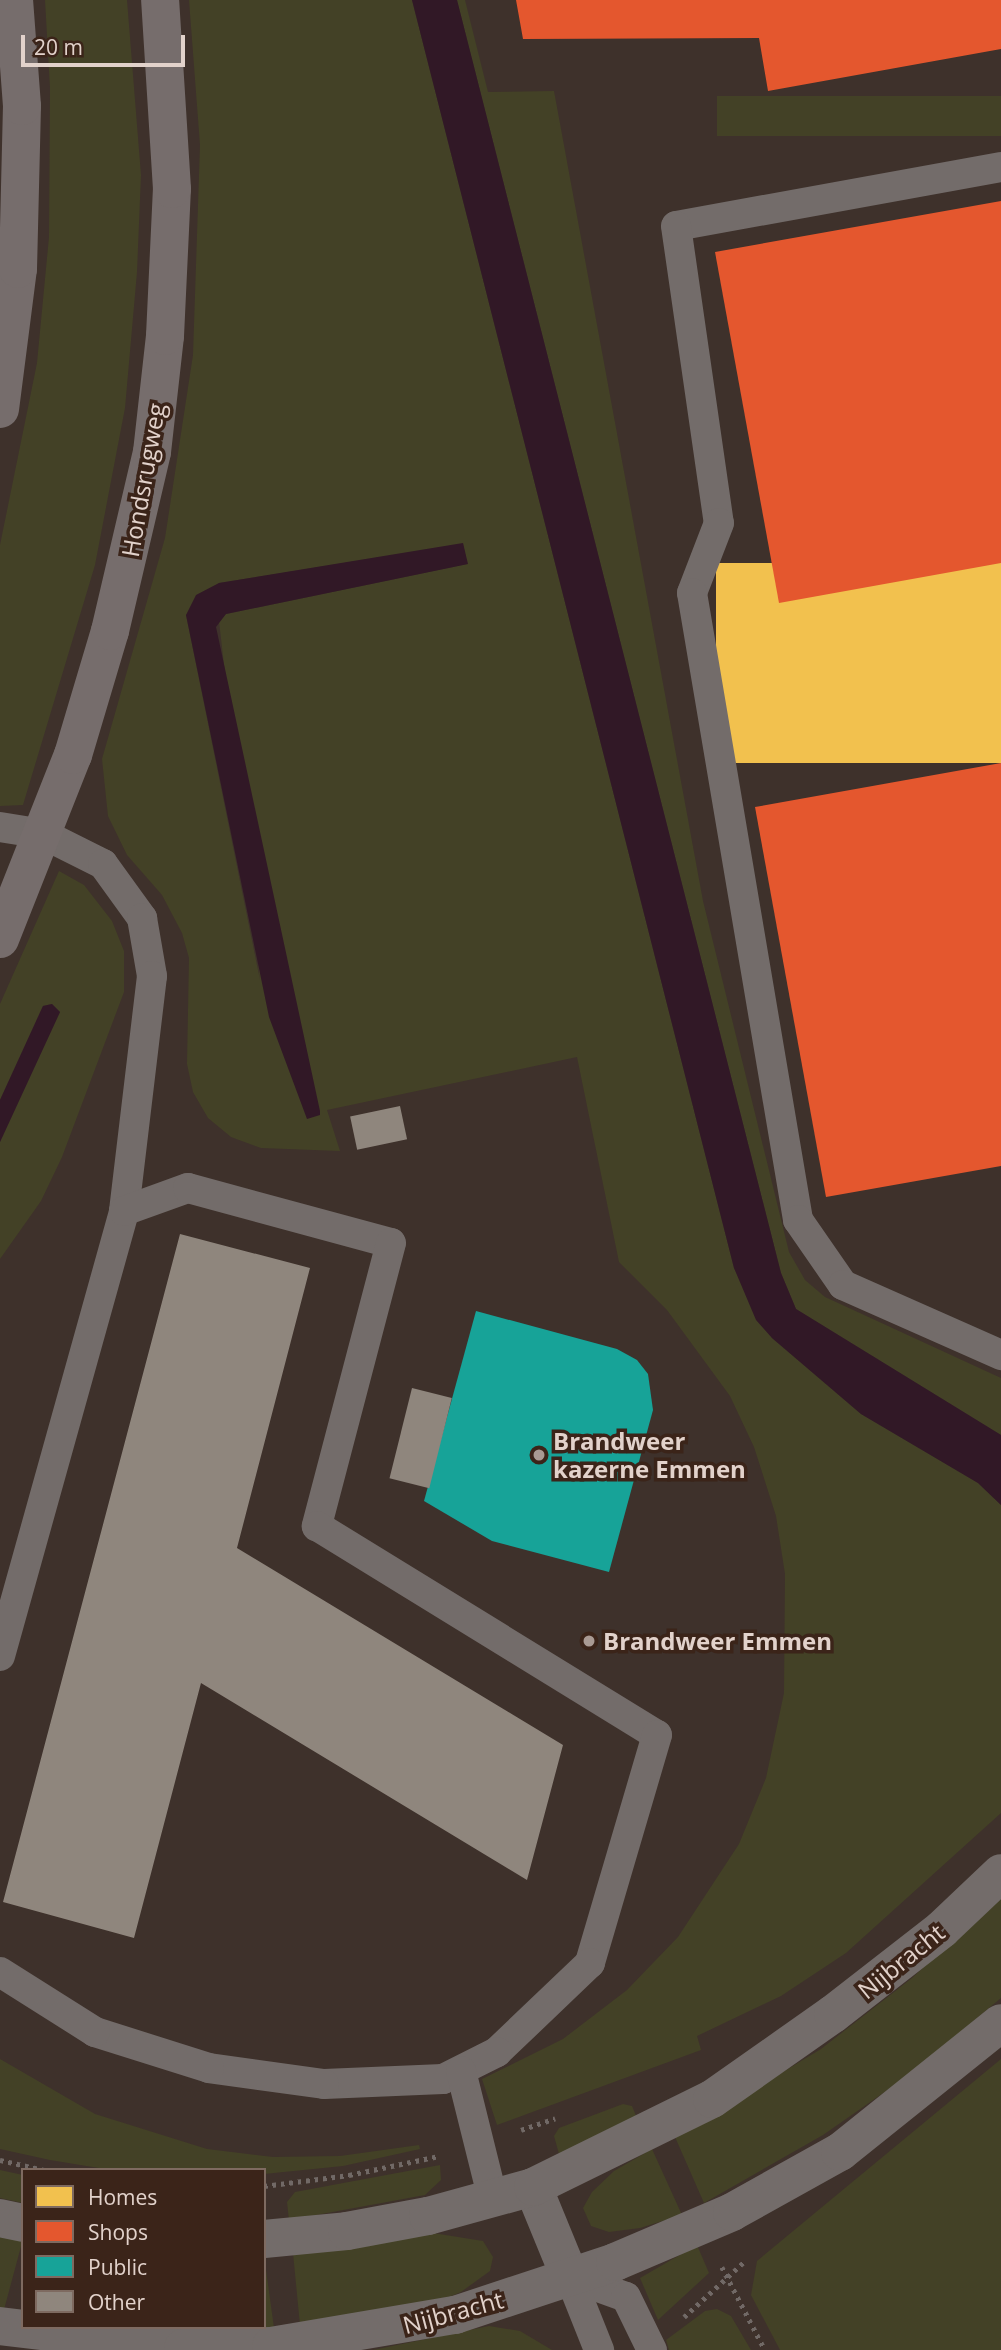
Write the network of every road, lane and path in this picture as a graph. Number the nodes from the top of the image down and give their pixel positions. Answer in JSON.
{"nodes":[{"id":1,"x":14,"y":0,"type":"edge"},
{"id":2,"x":160,"y":0,"type":"edge"},
{"id":3,"x":1001,"y":167,"type":"edge"},
{"id":4,"x":0,"y":409,"type":"edge"},
{"id":5,"x":0,"y":827,"type":"edge"},
{"id":6,"x":43,"y":834,"type":"junction"},
{"id":7,"x":0,"y":939,"type":"edge"},
{"id":8,"x":124,"y":1211,"type":"junction"},
{"id":9,"x":1001,"y":1355,"type":"edge"},
{"id":10,"x":0,"y":1656,"type":"edge"},
{"id":11,"x":1001,"y":1873,"type":"edge"},
{"id":12,"x":0,"y":1972,"type":"edge"},
{"id":13,"x":1001,"y":2023,"type":"edge"},
{"id":14,"x":461,"y":2071,"type":"junction"},
{"id":15,"x":567,"y":2114,"type":"dead end"},
{"id":16,"x":479,"y":2144,"type":"junction"},
{"id":17,"x":0,"y":2160,"type":"edge"},
{"id":18,"x":35,"y":2168,"type":"edge"},
{"id":19,"x":266,"y":2186,"type":"edge"},
{"id":20,"x":533,"y":2187,"type":"junction"},
{"id":21,"x":493,"y":2199,"type":"junction"},
{"id":22,"x":0,"y":2218,"type":"edge"},
{"id":23,"x":21,"y":2223,"type":"edge"},
{"id":24,"x":266,"y":2239,"type":"edge"},
{"id":25,"x":569,"y":2277,"type":"junction"},
{"id":26,"x":727,"y":2279,"type":"dead end"},
{"id":27,"x":0,"y":2326,"type":"edge"},
{"id":28,"x":21,"y":2328,"type":"edge"},
{"id":29,"x":26,"y":2329,"type":"edge"},
{"id":30,"x":600,"y":2350,"type":"edge"},
{"id":31,"x":652,"y":2350,"type":"edge"},
{"id":32,"x":765,"y":2350,"type":"edge"}],
"edges":[{"from":1,"to":4,"type":"main road"},
{"from":2,"to":6,"type":"main road","name":"Hondsrugweg"},
{"from":3,"to":9,"type":"lane"},
{"from":5,"to":6,"type":"lane"},
{"from":6,"to":7,"type":"main road","name":"Hondsrugweg"},
{"from":6,"to":8,"type":"lane"},
{"from":8,"to":10,"type":"lane"},
{"from":8,"to":14,"type":"lane"},
{"from":11,"to":20,"type":"street","name":"Nijbracht"},
{"from":12,"to":14,"type":"lane"},
{"from":13,"to":25,"type":"street","name":"Nijbracht"},
{"from":14,"to":16,"type":"lane"},
{"from":15,"to":16,"type":"path"},
{"from":16,"to":19,"type":"path"},
{"from":16,"to":21,"type":"lane"},
{"from":17,"to":18,"type":"path"},
{"from":20,"to":21,"type":"street","name":"Nijbracht"},
{"from":20,"to":25,"type":"street"},
{"from":21,"to":24,"type":"street","name":"Nijbracht"},
{"from":22,"to":23,"type":"street"},
{"from":25,"to":29,"type":"street","name":"Nijbracht"},
{"from":25,"to":30,"type":"lane"},
{"from":25,"to":31,"type":"lane"},
{"from":26,"to":32,"type":"path"},
{"from":27,"to":28,"type":"street","name":"Nijbracht"}]}
